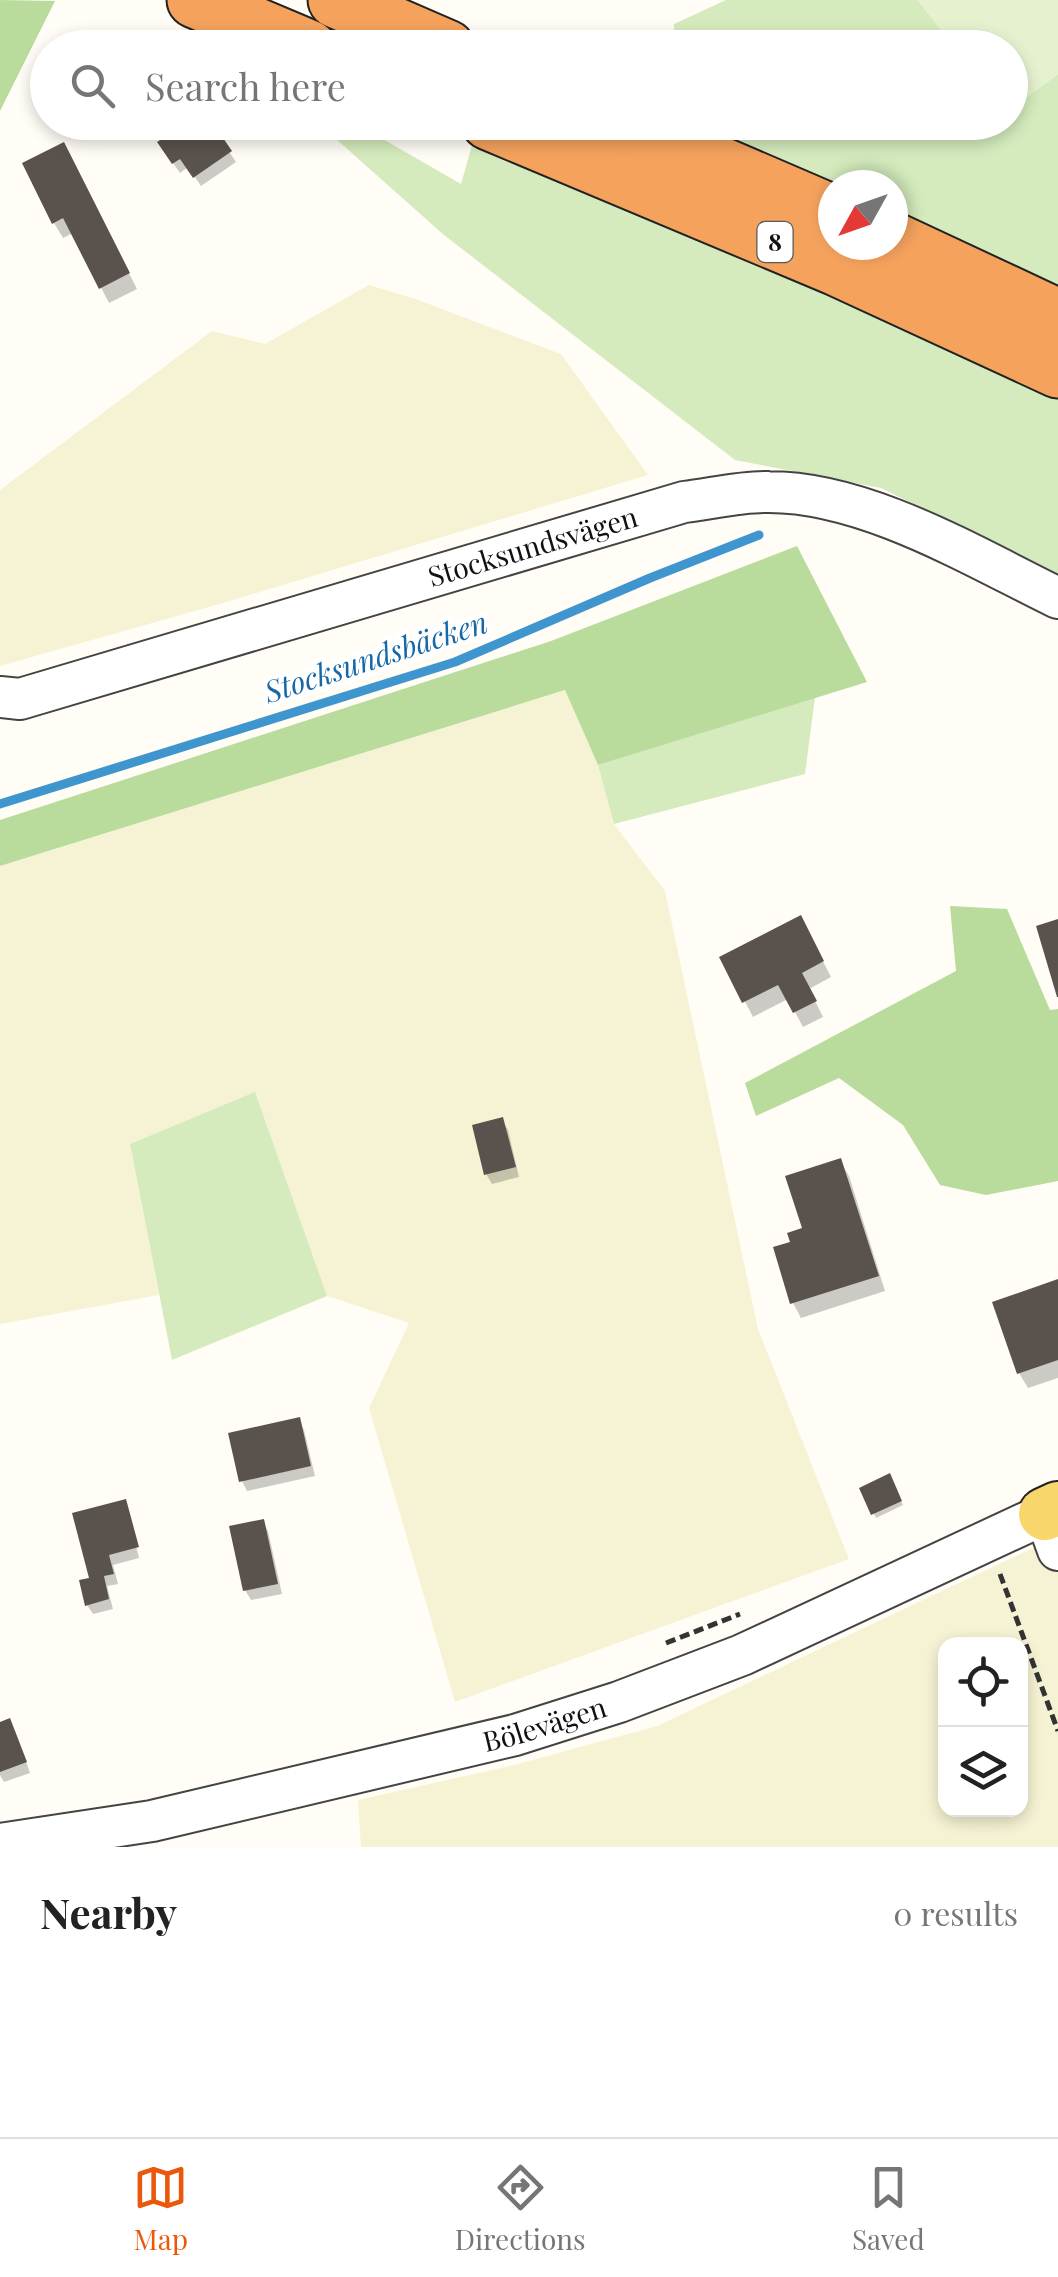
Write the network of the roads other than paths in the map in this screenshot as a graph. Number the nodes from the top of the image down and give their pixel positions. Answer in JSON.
{"nodes":[{"id":1,"x":195,"y":0,"type":"edge"},
{"id":2,"x":336,"y":0,"type":"edge"},
{"id":3,"x":266,"y":30,"type":"edge"},
{"id":4,"x":405,"y":30,"type":"edge"},
{"id":5,"x":532,"y":140,"type":"edge"},
{"id":6,"x":664,"y":140,"type":"edge"},
{"id":7,"x":818,"y":207,"type":"edge"},
{"id":8,"x":908,"y":247,"type":"edge"},
{"id":9,"x":1058,"y":316,"type":"edge"},
{"id":10,"x":1058,"y":370,"type":"edge"},
{"id":11,"x":1058,"y":598,"type":"edge"},
{"id":12,"x":0,"y":698,"type":"edge"},
{"id":13,"x":1054,"y":1524,"type":"edge"},
{"id":14,"x":0,"y":1844,"type":"edge"}],
"edges":[{"from":1,"to":3,"type":"highway"},
{"from":2,"to":4,"type":"highway"},
{"from":5,"to":10,"type":"highway","number":"8"},
{"from":6,"to":7,"type":"highway","number":"8"},
{"from":8,"to":9,"type":"highway"},
{"from":11,"to":12,"type":"street","name":"Stocksundsvägen"},
{"from":13,"to":14,"type":"street","name":"Bölevägen"}]}
